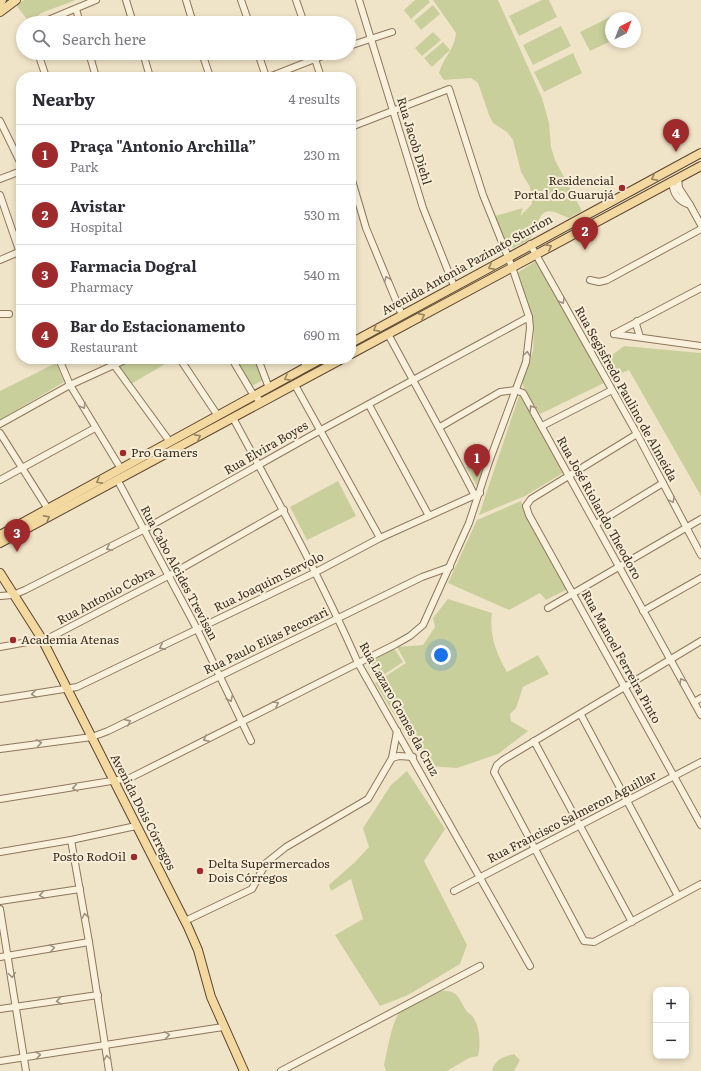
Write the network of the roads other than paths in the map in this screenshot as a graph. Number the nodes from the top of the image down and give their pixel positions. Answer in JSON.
{"nodes":[{"id":1,"x":16,"y":0,"type":"edge"},
{"id":2,"x":96,"y":0,"type":"edge"},
{"id":3,"x":126,"y":0,"type":"edge"},
{"id":4,"x":186,"y":0,"type":"edge"},
{"id":5,"x":241,"y":0,"type":"edge"},
{"id":6,"x":296,"y":0,"type":"edge"},
{"id":7,"x":359,"y":0,"type":"edge"},
{"id":8,"x":76,"y":9,"type":"junction"},
{"id":9,"x":0,"y":12,"type":"edge"},
{"id":10,"x":58,"y":16,"type":"edge"},
{"id":11,"x":78,"y":16,"type":"edge"},
{"id":12,"x":131,"y":16,"type":"edge"},
{"id":13,"x":191,"y":16,"type":"edge"},
{"id":14,"x":247,"y":16,"type":"edge"},
{"id":15,"x":302,"y":16,"type":"edge"},
{"id":16,"x":392,"y":32,"type":"dead end"},
{"id":17,"x":371,"y":39,"type":"junction"},
{"id":18,"x":356,"y":44,"type":"edge"},
{"id":19,"x":40,"y":60,"type":"edge"},
{"id":20,"x":91,"y":60,"type":"edge"},
{"id":21,"x":145,"y":60,"type":"edge"},
{"id":22,"x":204,"y":60,"type":"edge"},
{"id":23,"x":260,"y":60,"type":"edge"},
{"id":24,"x":305,"y":60,"type":"edge"},
{"id":25,"x":315,"y":60,"type":"edge"},
{"id":26,"x":44,"y":72,"type":"edge"},
{"id":27,"x":95,"y":72,"type":"edge"},
{"id":28,"x":149,"y":72,"type":"edge"},
{"id":29,"x":208,"y":72,"type":"edge"},
{"id":30,"x":264,"y":72,"type":"edge"},
{"id":31,"x":280,"y":72,"type":"edge"},
{"id":32,"x":319,"y":72,"type":"edge"},
{"id":33,"x":393,"y":111,"type":"junction"},
{"id":34,"x":0,"y":121,"type":"edge"},
{"id":35,"x":356,"y":125,"type":"edge"},
{"id":36,"x":16,"y":154,"type":"edge"},
{"id":37,"x":698,"y":155,"type":"edge"},
{"id":38,"x":699,"y":166,"type":"edge"},
{"id":39,"x":671,"y":169,"type":"junction"},
{"id":40,"x":16,"y":173,"type":"edge"},
{"id":41,"x":0,"y":179,"type":"edge"},
{"id":42,"x":675,"y":179,"type":"junction"},
{"id":43,"x":356,"y":194,"type":"edge"},
{"id":44,"x":0,"y":195,"type":"edge"},
{"id":45,"x":701,"y":225,"type":"edge"},
{"id":46,"x":701,"y":229,"type":"edge"},
{"id":47,"x":16,"y":241,"type":"edge"},
{"id":48,"x":530,"y":244,"type":"junction"},
{"id":49,"x":16,"y":254,"type":"edge"},
{"id":50,"x":536,"y":254,"type":"junction"},
{"id":51,"x":508,"y":257,"type":"junction"},
{"id":52,"x":0,"y":260,"type":"edge"},
{"id":53,"x":512,"y":267,"type":"junction"},
{"id":54,"x":590,"y":280,"type":"dead end"},
{"id":55,"x":454,"y":286,"type":"junction"},
{"id":56,"x":701,"y":288,"type":"edge"},
{"id":57,"x":0,"y":314,"type":"edge"},
{"id":58,"x":9,"y":314,"type":"dead end"},
{"id":59,"x":402,"y":315,"type":"junction"},
{"id":60,"x":529,"y":317,"type":"junction"},
{"id":61,"x":637,"y":321,"type":"junction"},
{"id":62,"x":388,"y":334,"type":"junction"},
{"id":63,"x":640,"y":337,"type":"junction"},
{"id":64,"x":356,"y":338,"type":"edge"},
{"id":65,"x":699,"y":345,"type":"edge"},
{"id":66,"x":356,"y":351,"type":"edge"},
{"id":67,"x":61,"y":364,"type":"edge"},
{"id":68,"x":183,"y":364,"type":"edge"},
{"id":69,"x":235,"y":364,"type":"edge"},
{"id":70,"x":260,"y":364,"type":"edge"},
{"id":71,"x":305,"y":364,"type":"edge"},
{"id":72,"x":312,"y":364,"type":"edge"},
{"id":73,"x":333,"y":364,"type":"edge"},
{"id":74,"x":114,"y":365,"type":"joint"},
{"id":75,"x":306,"y":367,"type":"junction"},
{"id":76,"x":413,"y":381,"type":"junction"},
{"id":77,"x":70,"y":385,"type":"junction"},
{"id":78,"x":294,"y":385,"type":"junction"},
{"id":79,"x":269,"y":388,"type":"junction"},
{"id":80,"x":516,"y":390,"type":"junction"},
{"id":81,"x":612,"y":390,"type":"junction"},
{"id":82,"x":254,"y":396,"type":"junction"},
{"id":83,"x":262,"y":402,"type":"junction"},
{"id":84,"x":368,"y":405,"type":"junction"},
{"id":85,"x":218,"y":416,"type":"junction"},
{"id":86,"x":233,"y":418,"type":"junction"},
{"id":87,"x":0,"y":424,"type":"edge"},
{"id":88,"x":542,"y":426,"type":"junction"},
{"id":89,"x":95,"y":428,"type":"junction"},
{"id":90,"x":440,"y":428,"type":"junction"},
{"id":91,"x":320,"y":430,"type":"junction"},
{"id":92,"x":0,"y":433,"type":"edge"},
{"id":93,"x":637,"y":434,"type":"junction"},
{"id":94,"x":170,"y":442,"type":"junction"},
{"id":95,"x":259,"y":466,"type":"junction"},
{"id":96,"x":22,"y":468,"type":"junction"},
{"id":97,"x":121,"y":469,"type":"junction"},
{"id":98,"x":132,"y":473,"type":"junction"},
{"id":99,"x":569,"y":477,"type":"junction"},
{"id":100,"x":0,"y":480,"type":"edge"},
{"id":101,"x":118,"y":481,"type":"junction"},
{"id":102,"x":663,"y":483,"type":"junction"},
{"id":103,"x":477,"y":495,"type":"junction"},
{"id":104,"x":48,"y":509,"type":"junction"},
{"id":105,"x":284,"y":510,"type":"junction"},
{"id":106,"x":429,"y":516,"type":"junction"},
{"id":107,"x":701,"y":519,"type":"edge"},
{"id":108,"x":596,"y":524,"type":"junction"},
{"id":109,"x":686,"y":528,"type":"junction"},
{"id":110,"x":143,"y":530,"type":"junction"},
{"id":111,"x":0,"y":535,"type":"edge"},
{"id":112,"x":380,"y":538,"type":"junction"},
{"id":113,"x":0,"y":543,"type":"edge"},
{"id":114,"x":701,"y":555,"type":"edge"},
{"id":115,"x":450,"y":567,"type":"junction"},
{"id":116,"x":620,"y":567,"type":"junction"},
{"id":117,"x":316,"y":572,"type":"junction"},
{"id":118,"x":0,"y":573,"type":"edge"},
{"id":119,"x":168,"y":576,"type":"junction"},
{"id":120,"x":701,"y":578,"type":"edge"},
{"id":121,"x":574,"y":594,"type":"junction"},
{"id":122,"x":0,"y":596,"type":"edge"},
{"id":123,"x":13,"y":596,"type":"junction"},
{"id":124,"x":548,"y":608,"type":"dead end"},
{"id":125,"x":643,"y":611,"type":"junction"},
{"id":126,"x":338,"y":617,"type":"junction"},
{"id":127,"x":197,"y":629,"type":"junction"},
{"id":128,"x":42,"y":640,"type":"junction"},
{"id":129,"x":701,"y":641,"type":"edge"},
{"id":130,"x":0,"y":647,"type":"edge"},
{"id":131,"x":670,"y":660,"type":"junction"},
{"id":132,"x":358,"y":663,"type":"junction"},
{"id":133,"x":219,"y":676,"type":"junction"},
{"id":134,"x":624,"y":689,"type":"junction"},
{"id":135,"x":68,"y":690,"type":"junction"},
{"id":136,"x":701,"y":698,"type":"edge"},
{"id":137,"x":0,"y":699,"type":"edge"},
{"id":138,"x":694,"y":702,"type":"junction"},
{"id":139,"x":581,"y":715,"type":"junction"},
{"id":140,"x":701,"y":715,"type":"edge"},
{"id":141,"x":241,"y":722,"type":"junction"},
{"id":142,"x":397,"y":731,"type":"junction"},
{"id":143,"x":92,"y":737,"type":"junction"},
{"id":144,"x":251,"y":741,"type":"dead end"},
{"id":145,"x":534,"y":741,"type":"junction"},
{"id":146,"x":0,"y":749,"type":"edge"},
{"id":147,"x":413,"y":757,"type":"junction"},
{"id":148,"x":392,"y":758,"type":"junction"},
{"id":149,"x":701,"y":762,"type":"edge"},
{"id":150,"x":675,"y":777,"type":"junction"},
{"id":151,"x":114,"y":782,"type":"junction"},
{"id":152,"x":0,"y":799,"type":"edge"},
{"id":153,"x":626,"y":801,"type":"junction"},
{"id":154,"x":701,"y":825,"type":"edge"},
{"id":155,"x":136,"y":826,"type":"junction"},
{"id":156,"x":580,"y":826,"type":"junction"},
{"id":157,"x":71,"y":840,"type":"junction"},
{"id":158,"x":535,"y":849,"type":"junction"},
{"id":159,"x":0,"y":852,"type":"edge"},
{"id":160,"x":481,"y":877,"type":"junction"},
{"id":161,"x":701,"y":884,"type":"edge"},
{"id":162,"x":80,"y":889,"type":"junction"},
{"id":163,"x":454,"y":891,"type":"dead end"},
{"id":164,"x":678,"y":896,"type":"junction"},
{"id":165,"x":0,"y":901,"type":"edge"},
{"id":166,"x":0,"y":909,"type":"edge"},
{"id":167,"x":185,"y":921,"type":"junction"},
{"id":168,"x":632,"y":922,"type":"junction"},
{"id":169,"x":89,"y":942,"type":"junction"},
{"id":170,"x":9,"y":956,"type":"junction"},
{"id":171,"x":0,"y":957,"type":"edge"},
{"id":172,"x":480,"y":966,"type":"dead end"},
{"id":173,"x":530,"y":966,"type":"dead end"},
{"id":174,"x":98,"y":995,"type":"junction"},
{"id":175,"x":16,"y":1006,"type":"junction"},
{"id":176,"x":0,"y":1009,"type":"edge"},
{"id":177,"x":223,"y":1027,"type":"junction"},
{"id":178,"x":105,"y":1045,"type":"junction"},
{"id":179,"x":24,"y":1057,"type":"junction"},
{"id":180,"x":0,"y":1061,"type":"edge"},
{"id":181,"x":26,"y":1071,"type":"edge"},
{"id":182,"x":109,"y":1071,"type":"edge"},
{"id":183,"x":244,"y":1071,"type":"edge"},
{"id":184,"x":281,"y":1071,"type":"edge"}],
"edges":[{"from":1,"to":9,"type":"main road"},
{"from":2,"to":8,"type":"street"},
{"from":3,"to":12,"type":"street"},
{"from":4,"to":13,"type":"street"},
{"from":5,"to":14,"type":"street"},
{"from":6,"to":15,"type":"street"},
{"from":7,"to":17,"type":"street","name":"Rua Jacob Diehl"},
{"from":8,"to":10,"type":"street"},
{"from":8,"to":11,"type":"street"},
{"from":16,"to":17,"type":"street"},
{"from":17,"to":18,"type":"street"},
{"from":17,"to":33,"type":"street","name":"Rua Jacob Diehl"},
{"from":19,"to":26,"type":"street"},
{"from":20,"to":27,"type":"street"},
{"from":21,"to":28,"type":"street"},
{"from":22,"to":29,"type":"street"},
{"from":23,"to":30,"type":"street"},
{"from":24,"to":31,"type":"street"},
{"from":25,"to":32,"type":"street"},
{"from":33,"to":35,"type":"street"},
{"from":33,"to":51,"type":"street"},
{"from":33,"to":55,"type":"street","name":"Rua Jacob Diehl"},
{"from":34,"to":36,"type":"street"},
{"from":37,"to":38,"type":"main road"},
{"from":37,"to":39,"type":"main road","name":"Avenida Antonia Pazinato Sturion"},
{"from":38,"to":42,"type":"main road","name":"Avenida Antonia Pazinato Sturion"},
{"from":39,"to":42,"type":"main road"},
{"from":39,"to":48,"type":"main road","name":"Avenida Antonia Pazinato Sturion","one_way":true},
{"from":40,"to":41,"type":"street"},
{"from":42,"to":45,"type":"street"},
{"from":50,"to":42,"type":"main road","name":"Avenida Antonia Pazinato Sturion","one_way":true},
{"from":59,"to":43,"type":"street","one_way":true},
{"from":44,"to":47,"type":"street"},
{"from":46,"to":54,"type":"street"},
{"from":48,"to":50,"type":"street","name":"Rua Segisfredo Paulino de Almeida"},
{"from":48,"to":51,"type":"main road","name":"Avenida Antonia Pazinato Sturion"},
{"from":49,"to":52,"type":"street"},
{"from":50,"to":53,"type":"main road","name":"Avenida Antonia Pazinato Sturion"},
{"from":50,"to":81,"type":"street","name":"Rua Segisfredo Paulino de Almeida","one_way":true},
{"from":51,"to":53,"type":"street"},
{"from":51,"to":55,"type":"main road","name":"Avenida Antonia Pazinato Sturion","one_way":true},
{"from":53,"to":60,"type":"street"},
{"from":62,"to":53,"type":"main road","name":"Avenida Antonia Pazinato Sturion","one_way":true},
{"from":55,"to":59,"type":"main road","name":"Avenida Antonia Pazinato Sturion"},
{"from":56,"to":61,"type":"street"},
{"from":57,"to":58,"type":"street"},
{"from":59,"to":64,"type":"main road","name":"Avenida Antonia Pazinato Sturion","one_way":true},
{"from":60,"to":76,"type":"street","name":"Rua Elvira Boyes"},
{"from":80,"to":60,"type":"street","one_way":true},
{"from":61,"to":63,"type":"street"},
{"from":61,"to":63,"type":"street"},
{"from":62,"to":66,"type":"main road","name":"Avenida Antonia Pazinato Sturion"},
{"from":62,"to":76,"type":"street"},
{"from":63,"to":65,"type":"street"},
{"from":67,"to":77,"type":"street"},
{"from":68,"to":85,"type":"street"},
{"from":69,"to":82,"type":"street"},
{"from":70,"to":79,"type":"street"},
{"from":71,"to":75,"type":"street"},
{"from":72,"to":75,"type":"main road"},
{"from":73,"to":78,"type":"main road"},
{"from":74,"to":77,"type":"street"},
{"from":74,"to":94,"type":"street"},
{"from":75,"to":78,"type":"main road"},
{"from":75,"to":79,"type":"main road","one_way":true},
{"from":76,"to":84,"type":"street","name":"Rua Elvira Boyes"},
{"from":76,"to":90,"type":"street"},
{"from":77,"to":87,"type":"street"},
{"from":77,"to":89,"type":"street","one_way":true},
{"from":78,"to":83,"type":"main road"},
{"from":78,"to":91,"type":"street"},
{"from":79,"to":82,"type":"main road"},
{"from":88,"to":80,"type":"street","name":"Rua José Riolando Theodoro","one_way":true},
{"from":80,"to":90,"type":"street"},
{"from":80,"to":103,"type":"street"},
{"from":81,"to":88,"type":"street"},
{"from":81,"to":93,"type":"street","name":"Rua Segisfredo Paulino de Almeida"},
{"from":82,"to":83,"type":"street"},
{"from":82,"to":85,"type":"main road"},
{"from":83,"to":86,"type":"main road"},
{"from":84,"to":91,"type":"street","name":"Rua Elvira Boyes"},
{"from":84,"to":106,"type":"street"},
{"from":85,"to":94,"type":"main road"},
{"from":86,"to":95,"type":"street","name":"Rua Lazaro Gomes da Cruz"},
{"from":98,"to":86,"type":"main road","one_way":true},
{"from":88,"to":99,"type":"street","name":"Rua José Riolando Theodoro"},
{"from":89,"to":96,"type":"street"},
{"from":89,"to":97,"type":"street"},
{"from":90,"to":103,"type":"street"},
{"from":91,"to":95,"type":"street","name":"Rua Elvira Boyes"},
{"from":91,"to":112,"type":"street"},
{"from":92,"to":96,"type":"street"},
{"from":93,"to":99,"type":"street"},
{"from":93,"to":102,"type":"street","name":"Rua Segisfredo Paulino de Almeida"},
{"from":94,"to":97,"type":"main road"},
{"from":95,"to":105,"type":"street","name":"Rua Lazaro Gomes da Cruz"},
{"from":95,"to":110,"type":"street","name":"Rua Elvira Boyes"},
{"from":96,"to":100,"type":"street"},
{"from":96,"to":104,"type":"street"},
{"from":97,"to":98,"type":"main road"},
{"from":97,"to":101,"type":"main road"},
{"from":97,"to":104,"type":"main road","one_way":true},
{"from":98,"to":101,"type":"main road"},
{"from":99,"to":108,"type":"street","name":"Rua José Riolando Theodoro"},
{"from":99,"to":121,"type":"street","name":"Rua Manoel Ferreira Pinto"},
{"from":101,"to":110,"type":"street","name":"Rua Cabo Alcides Trevisan"},
{"from":113,"to":101,"type":"main road","one_way":true},
{"from":102,"to":108,"type":"street"},
{"from":102,"to":109,"type":"street","name":"Rua Segisfredo Paulino de Almeida","one_way":true},
{"from":103,"to":106,"type":"street","name":"Rua Joaquim Servolo"},
{"from":103,"to":115,"type":"street"},
{"from":104,"to":111,"type":"main road"},
{"from":105,"to":117,"type":"street","name":"Rua Lazaro Gomes da Cruz"},
{"from":105,"to":119,"type":"street","name":"Rua Antonio Cobra"},
{"from":106,"to":112,"type":"street","name":"Rua Joaquim Servolo"},
{"from":107,"to":109,"type":"street"},
{"from":108,"to":116,"type":"street","name":"Rua José Riolando Theodoro"},
{"from":109,"to":114,"type":"street","name":"Rua Segisfredo Paulino de Almeida"},
{"from":109,"to":116,"type":"street"},
{"from":110,"to":119,"type":"street","name":"Rua Cabo Alcides Trevisan"},
{"from":110,"to":123,"type":"street","name":"Rua Elvira Boyes","one_way":true},
{"from":112,"to":117,"type":"street","name":"Rua Joaquim Servolo"},
{"from":115,"to":126,"type":"street","name":"Rua Paulo Elias Pecorari"},
{"from":115,"to":132,"type":"street"},
{"from":116,"to":121,"type":"street"},
{"from":116,"to":125,"type":"street","name":"Rua José Riolando Theodoro"},
{"from":117,"to":126,"type":"street","name":"Rua Lazaro Gomes da Cruz"},
{"from":117,"to":127,"type":"street","name":"Rua Joaquim Servolo"},
{"from":118,"to":123,"type":"main road","name":"Avenida Dois Córregos"},
{"from":119,"to":127,"type":"street","name":"Rua Cabo Alcides Trevisan"},
{"from":119,"to":128,"type":"street","name":"Rua Antonio Cobra"},
{"from":120,"to":125,"type":"street"},
{"from":121,"to":124,"type":"street"},
{"from":121,"to":134,"type":"street","name":"Rua Manoel Ferreira Pinto"},
{"from":122,"to":123,"type":"street"},
{"from":123,"to":128,"type":"main road","name":"Avenida Dois Córregos"},
{"from":125,"to":131,"type":"street","name":"Rua José Riolando Theodoro"},
{"from":126,"to":132,"type":"street","name":"Rua Lazaro Gomes da Cruz"},
{"from":126,"to":133,"type":"street","name":"Rua Paulo Elias Pecorari"},
{"from":127,"to":133,"type":"street","name":"Rua Cabo Alcides Trevisan"},
{"from":127,"to":135,"type":"street","name":"Rua Joaquim Servolo","one_way":true},
{"from":128,"to":130,"type":"street","name":"Rua Antonio Cobra"},
{"from":128,"to":135,"type":"main road","name":"Avenida Dois Córregos"},
{"from":129,"to":131,"type":"street"},
{"from":131,"to":134,"type":"street"},
{"from":138,"to":131,"type":"street","name":"Rua José Riolando Theodoro","one_way":true},
{"from":141,"to":132,"type":"street","one_way":true},
{"from":132,"to":142,"type":"street","name":"Rua Lazaro Gomes da Cruz"},
{"from":133,"to":141,"type":"street","name":"Rua Cabo Alcides Trevisan","one_way":true},
{"from":143,"to":133,"type":"street","name":"Rua Paulo Elias Pecorari","one_way":true},
{"from":134,"to":139,"type":"street"},
{"from":134,"to":150,"type":"street","name":"Rua Manoel Ferreira Pinto"},
{"from":135,"to":137,"type":"street","name":"Rua Joaquim Servolo","one_way":true},
{"from":135,"to":143,"type":"main road","name":"Avenida Dois Córregos"},
{"from":136,"to":138,"type":"street"},
{"from":138,"to":140,"type":"street","name":"Rua José Riolando Theodoro"},
{"from":139,"to":145,"type":"street"},
{"from":139,"to":153,"type":"street"},
{"from":141,"to":144,"type":"street","name":"Rua Cabo Alcides Trevisan"},
{"from":141,"to":151,"type":"street","one_way":true},
{"from":142,"to":147,"type":"street","name":"Rua Lazaro Gomes da Cruz"},
{"from":142,"to":148,"type":"street"},
{"from":146,"to":143,"type":"street","name":"Rua Paulo Elias Pecorari","one_way":true},
{"from":143,"to":151,"type":"main road","name":"Avenida Dois Córregos"},
{"from":145,"to":156,"type":"street"},
{"from":145,"to":158,"type":"street"},
{"from":147,"to":148,"type":"street"},
{"from":147,"to":160,"type":"street","name":"Rua Lazaro Gomes da Cruz"},
{"from":148,"to":167,"type":"street"},
{"from":149,"to":150,"type":"street","name":"Rua Francisco Salmeron Aguillar"},
{"from":150,"to":153,"type":"street","name":"Rua Francisco Salmeron Aguillar"},
{"from":150,"to":154,"type":"street","name":"Rua Manoel Ferreira Pinto"},
{"from":151,"to":152,"type":"street","one_way":true},
{"from":151,"to":155,"type":"main road","name":"Avenida Dois Córregos"},
{"from":153,"to":156,"type":"street","name":"Rua Francisco Salmeron Aguillar"},
{"from":153,"to":164,"type":"street"},
{"from":155,"to":157,"type":"street"},
{"from":155,"to":167,"type":"main road","name":"Avenida Dois Córregos"},
{"from":156,"to":158,"type":"street","name":"Rua Francisco Salmeron Aguillar"},
{"from":156,"to":168,"type":"street"},
{"from":157,"to":159,"type":"street"},
{"from":157,"to":162,"type":"street"},
{"from":158,"to":160,"type":"street","name":"Rua Francisco Salmeron Aguillar"},
{"from":158,"to":168,"type":"street"},
{"from":160,"to":163,"type":"street","name":"Rua Francisco Salmeron Aguillar"},
{"from":160,"to":173,"type":"street","name":"Rua Lazaro Gomes da Cruz"},
{"from":161,"to":164,"type":"street"},
{"from":162,"to":165,"type":"street","one_way":true},
{"from":169,"to":162,"type":"street","one_way":true},
{"from":164,"to":168,"type":"street"},
{"from":166,"to":170,"type":"street"},
{"from":167,"to":177,"type":"main road","name":"Avenida Dois Córregos"},
{"from":170,"to":169,"type":"street","one_way":true},
{"from":169,"to":174,"type":"street"},
{"from":170,"to":171,"type":"street"},
{"from":170,"to":175,"type":"street","one_way":true},
{"from":172,"to":184,"type":"street"},
{"from":174,"to":175,"type":"street","one_way":true},
{"from":174,"to":178,"type":"street"},
{"from":175,"to":176,"type":"street"},
{"from":175,"to":179,"type":"street"},
{"from":178,"to":177,"type":"street","one_way":true},
{"from":177,"to":183,"type":"main road","name":"Avenida Dois Córregos"},
{"from":179,"to":178,"type":"street","one_way":true},
{"from":182,"to":178,"type":"street","one_way":true},
{"from":179,"to":180,"type":"street"},
{"from":179,"to":181,"type":"street"}]}
